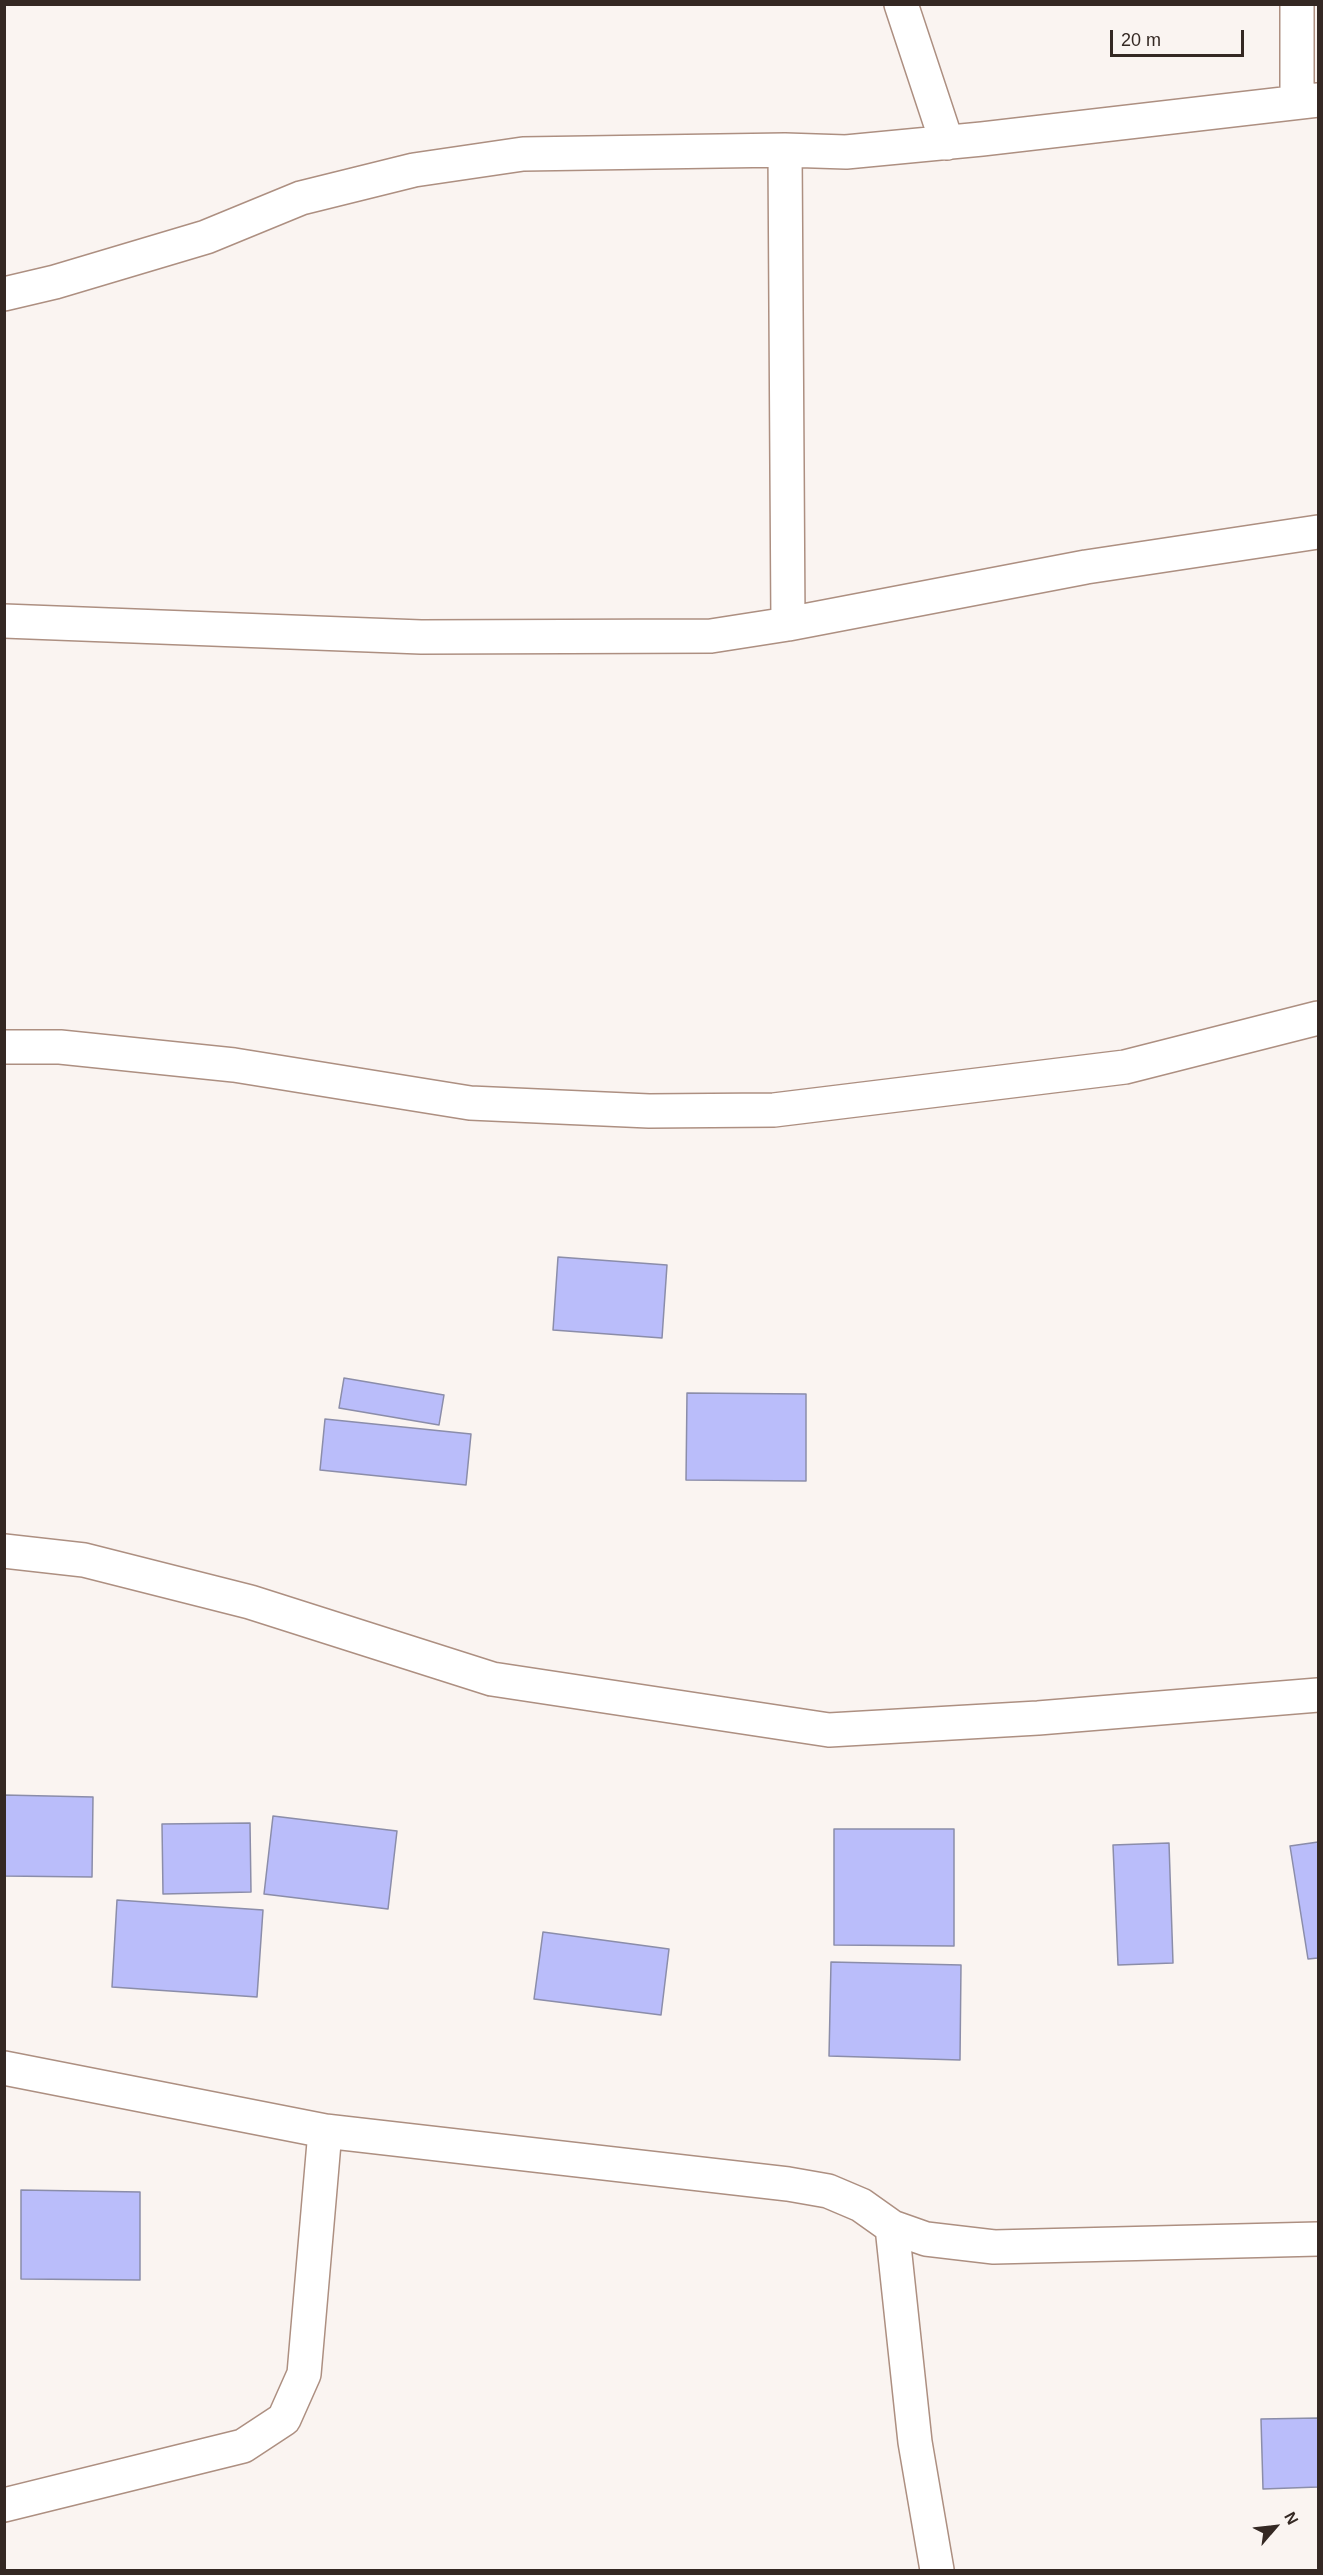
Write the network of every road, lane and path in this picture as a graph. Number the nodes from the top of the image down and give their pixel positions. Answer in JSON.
{"nodes":[{"id":1,"x":901,"y":4,"type":"edge"},
{"id":2,"x":1298,"y":4,"type":"edge"},
{"id":3,"x":1308,"y":101,"type":"edge"},
{"id":4,"x":947,"y":143,"type":"junction"},
{"id":5,"x":785,"y":150,"type":"junction"},
{"id":6,"x":4,"y":294,"type":"edge"},
{"id":7,"x":1318,"y":532,"type":"edge"},
{"id":8,"x":4,"y":621,"type":"edge"},
{"id":9,"x":788,"y":624,"type":"junction"},
{"id":10,"x":1318,"y":1018,"type":"edge"},
{"id":11,"x":4,"y":1047,"type":"edge"},
{"id":12,"x":4,"y":1551,"type":"edge"},
{"id":13,"x":1318,"y":1695,"type":"edge"},
{"id":14,"x":4,"y":2068,"type":"edge"},
{"id":15,"x":325,"y":2131,"type":"junction"},
{"id":16,"x":892,"y":2227,"type":"junction"},
{"id":17,"x":1318,"y":2239,"type":"edge"},
{"id":18,"x":4,"y":2505,"type":"edge"},
{"id":19,"x":937,"y":2571,"type":"edge"}],
"edges":[{"from":1,"to":4,"type":"street"},
{"from":2,"to":3,"type":"street"},
{"from":3,"to":4,"type":"street"},
{"from":4,"to":5,"type":"street"},
{"from":5,"to":6,"type":"street"},
{"from":5,"to":9,"type":"street"},
{"from":7,"to":9,"type":"street"},
{"from":8,"to":9,"type":"street"},
{"from":10,"to":11,"type":"street"},
{"from":12,"to":13,"type":"street"},
{"from":14,"to":15,"type":"street"},
{"from":15,"to":16,"type":"street"},
{"from":15,"to":18,"type":"street"},
{"from":16,"to":17,"type":"street"},
{"from":16,"to":19,"type":"street"}]}
